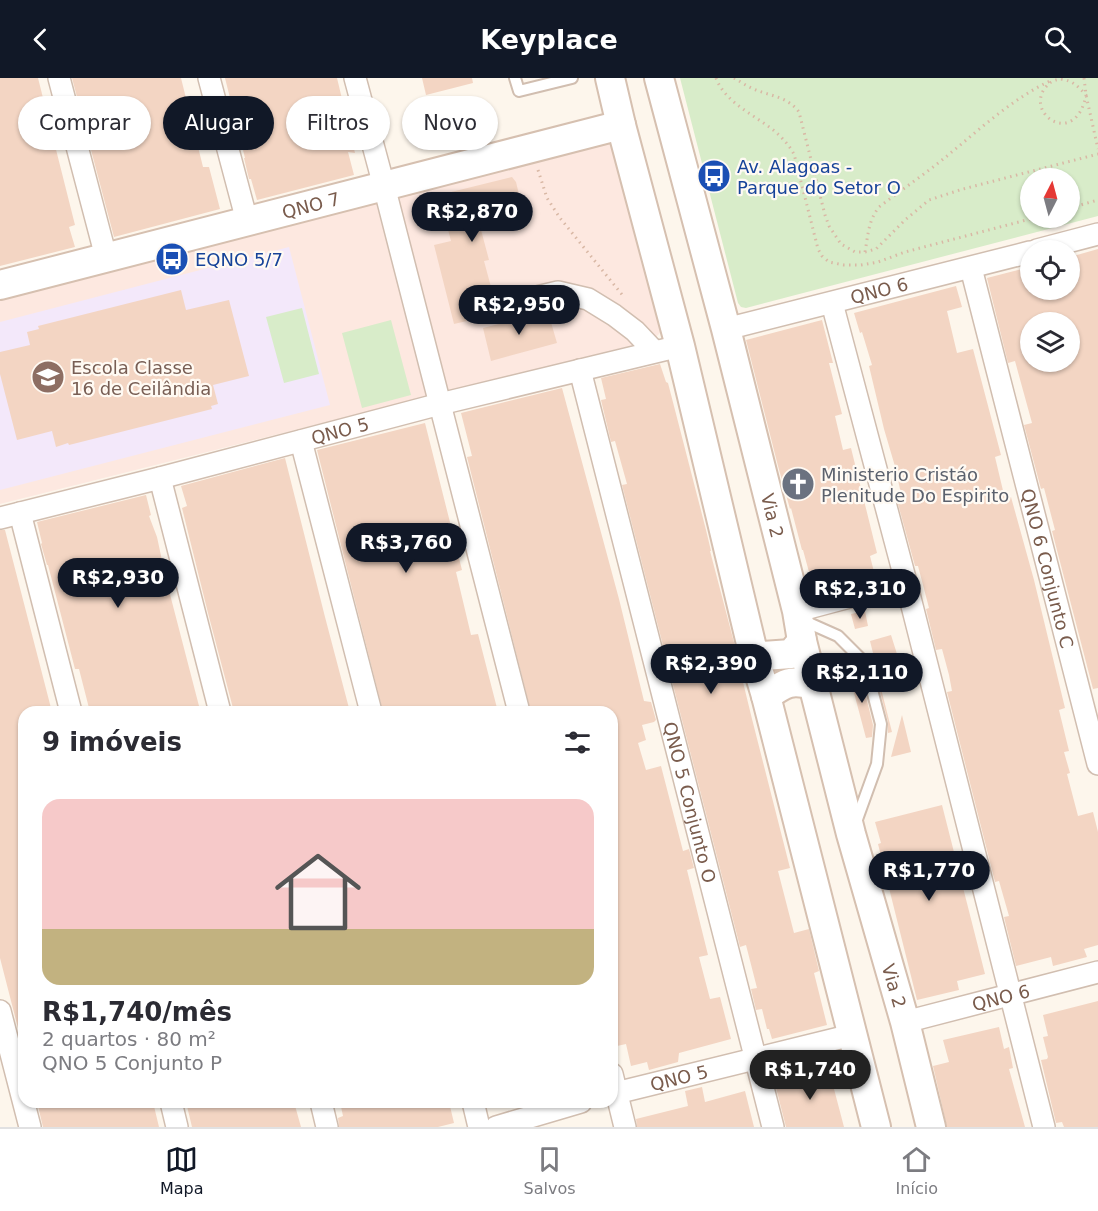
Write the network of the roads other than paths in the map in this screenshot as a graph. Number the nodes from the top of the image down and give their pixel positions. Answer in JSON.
{"nodes":[{"id":1,"x":59,"y":78,"type":"edge"},
{"id":2,"x":209,"y":78,"type":"edge"},
{"id":3,"x":355,"y":78,"type":"edge"},
{"id":4,"x":515,"y":78,"type":"edge"},
{"id":5,"x":572,"y":78,"type":"edge"},
{"id":6,"x":610,"y":78,"type":"edge"},
{"id":7,"x":659,"y":78,"type":"edge"},
{"id":8,"x":621,"y":124,"type":"junction"},
{"id":9,"x":384,"y":186,"type":"junction"},
{"id":10,"x":247,"y":221,"type":"junction"},
{"id":11,"x":1098,"y":234,"type":"edge"},
{"id":12,"x":1075,"y":240,"type":"edge"},
{"id":13,"x":1020,"y":255,"type":"edge"},
{"id":14,"x":106,"y":257,"type":"junction"},
{"id":15,"x":971,"y":268,"type":"junction"},
{"id":16,"x":0,"y":285,"type":"edge"},
{"id":17,"x":832,"y":303,"type":"junction"},
{"id":18,"x":500,"y":306,"type":"dead end"},
{"id":19,"x":726,"y":329,"type":"junction"},
{"id":20,"x":667,"y":349,"type":"junction"},
{"id":21,"x":580,"y":370,"type":"junction"},
{"id":22,"x":440,"y":404,"type":"junction"},
{"id":23,"x":301,"y":441,"type":"junction"},
{"id":24,"x":160,"y":478,"type":"junction"},
{"id":25,"x":10,"y":516,"type":"edge"},
{"id":26,"x":906,"y":582,"type":"junction"},
{"id":27,"x":799,"y":623,"type":"junction"},
{"id":28,"x":753,"y":652,"type":"junction"},
{"id":29,"x":865,"y":663,"type":"junction"},
{"id":30,"x":812,"y":680,"type":"junction"},
{"id":31,"x":766,"y":696,"type":"junction"},
{"id":32,"x":69,"y":706,"type":"edge"},
{"id":33,"x":218,"y":706,"type":"edge"},
{"id":34,"x":369,"y":706,"type":"edge"},
{"id":35,"x":517,"y":706,"type":"edge"},
{"id":36,"x":1098,"y":764,"type":"edge"},
{"id":37,"x":851,"y":834,"type":"junction"},
{"id":38,"x":1098,"y":972,"type":"edge"},
{"id":39,"x":1010,"y":995,"type":"junction"},
{"id":40,"x":0,"y":1011,"type":"edge"},
{"id":41,"x":905,"y":1022,"type":"junction"},
{"id":42,"x":852,"y":1035,"type":"junction"},
{"id":43,"x":755,"y":1059,"type":"junction"},
{"id":44,"x":18,"y":1081,"type":"edge"},
{"id":45,"x":618,"y":1086,"type":"edge"},
{"id":46,"x":618,"y":1100,"type":"edge"},
{"id":47,"x":25,"y":1108,"type":"edge"},
{"id":48,"x":172,"y":1108,"type":"edge"},
{"id":49,"x":322,"y":1108,"type":"edge"},
{"id":50,"x":474,"y":1108,"type":"edge"},
{"id":51,"x":561,"y":1108,"type":"edge"},
{"id":52,"x":30,"y":1127,"type":"edge"},
{"id":53,"x":177,"y":1127,"type":"edge"},
{"id":54,"x":327,"y":1127,"type":"edge"},
{"id":55,"x":479,"y":1127,"type":"edge"},
{"id":56,"x":496,"y":1127,"type":"edge"},
{"id":57,"x":626,"y":1127,"type":"edge"},
{"id":58,"x":773,"y":1127,"type":"edge"},
{"id":59,"x":876,"y":1127,"type":"edge"},
{"id":60,"x":931,"y":1127,"type":"edge"},
{"id":61,"x":1044,"y":1127,"type":"edge"}],
"edges":[{"from":1,"to":14,"type":"street"},
{"from":2,"to":10,"type":"street"},
{"from":3,"to":9,"type":"street"},
{"from":4,"to":5,"type":"lane"},
{"from":6,"to":8,"type":"main road"},
{"from":7,"to":19,"type":"main road","name":"Via 2"},
{"from":8,"to":9,"type":"main road","name":"QNO 7"},
{"from":8,"to":20,"type":"main road"},
{"from":9,"to":10,"type":"main road","name":"QNO 7"},
{"from":9,"to":22,"type":"street"},
{"from":10,"to":14,"type":"main road","name":"QNO 7"},
{"from":11,"to":12,"type":"street"},
{"from":13,"to":15,"type":"street","name":"QNO 6"},
{"from":14,"to":16,"type":"main road","name":"QNO 7"},
{"from":15,"to":17,"type":"street","name":"QNO 6"},
{"from":15,"to":36,"type":"street","name":"QNO 6 Conjunto C"},
{"from":17,"to":19,"type":"street","name":"QNO 6"},
{"from":17,"to":26,"type":"street"},
{"from":18,"to":20,"type":"street"},
{"from":19,"to":27,"type":"main road","name":"Via 2"},
{"from":20,"to":21,"type":"street","name":"QNO 5"},
{"from":20,"to":28,"type":"main road"},
{"from":21,"to":22,"type":"street","name":"QNO 5"},
{"from":21,"to":43,"type":"street","name":"QNO 5 Conjunto O"},
{"from":22,"to":23,"type":"street","name":"QNO 5"},
{"from":22,"to":35,"type":"street"},
{"from":23,"to":24,"type":"street","name":"QNO 5"},
{"from":23,"to":34,"type":"street"},
{"from":24,"to":25,"type":"street","name":"QNO 5"},
{"from":24,"to":33,"type":"street"},
{"from":25,"to":32,"type":"street"},
{"from":26,"to":27,"type":"street"},
{"from":26,"to":39,"type":"street"},
{"from":27,"to":28,"type":"main road"},
{"from":27,"to":29,"type":"lane"},
{"from":27,"to":30,"type":"main road","name":"Via 2"},
{"from":28,"to":31,"type":"main road"},
{"from":29,"to":30,"type":"lane"},
{"from":29,"to":37,"type":"lane"},
{"from":30,"to":31,"type":"main road"},
{"from":30,"to":37,"type":"main road","name":"Via 2"},
{"from":31,"to":42,"type":"main road"},
{"from":37,"to":41,"type":"main road","name":"Via 2"},
{"from":38,"to":39,"type":"street","name":"QNO 6"},
{"from":39,"to":41,"type":"street","name":"QNO 6"},
{"from":39,"to":61,"type":"street"},
{"from":40,"to":44,"type":"street"},
{"from":41,"to":60,"type":"main road","name":"Via 2"},
{"from":42,"to":43,"type":"street","name":"QNO 5"},
{"from":42,"to":59,"type":"main road"},
{"from":43,"to":45,"type":"street","name":"QNO 5"},
{"from":43,"to":58,"type":"street","name":"QNO 5 Conjunto O"},
{"from":46,"to":57,"type":"street"},
{"from":47,"to":52,"type":"street"},
{"from":48,"to":53,"type":"street"},
{"from":49,"to":54,"type":"street"},
{"from":50,"to":55,"type":"street"},
{"from":51,"to":56,"type":"street"}]}
